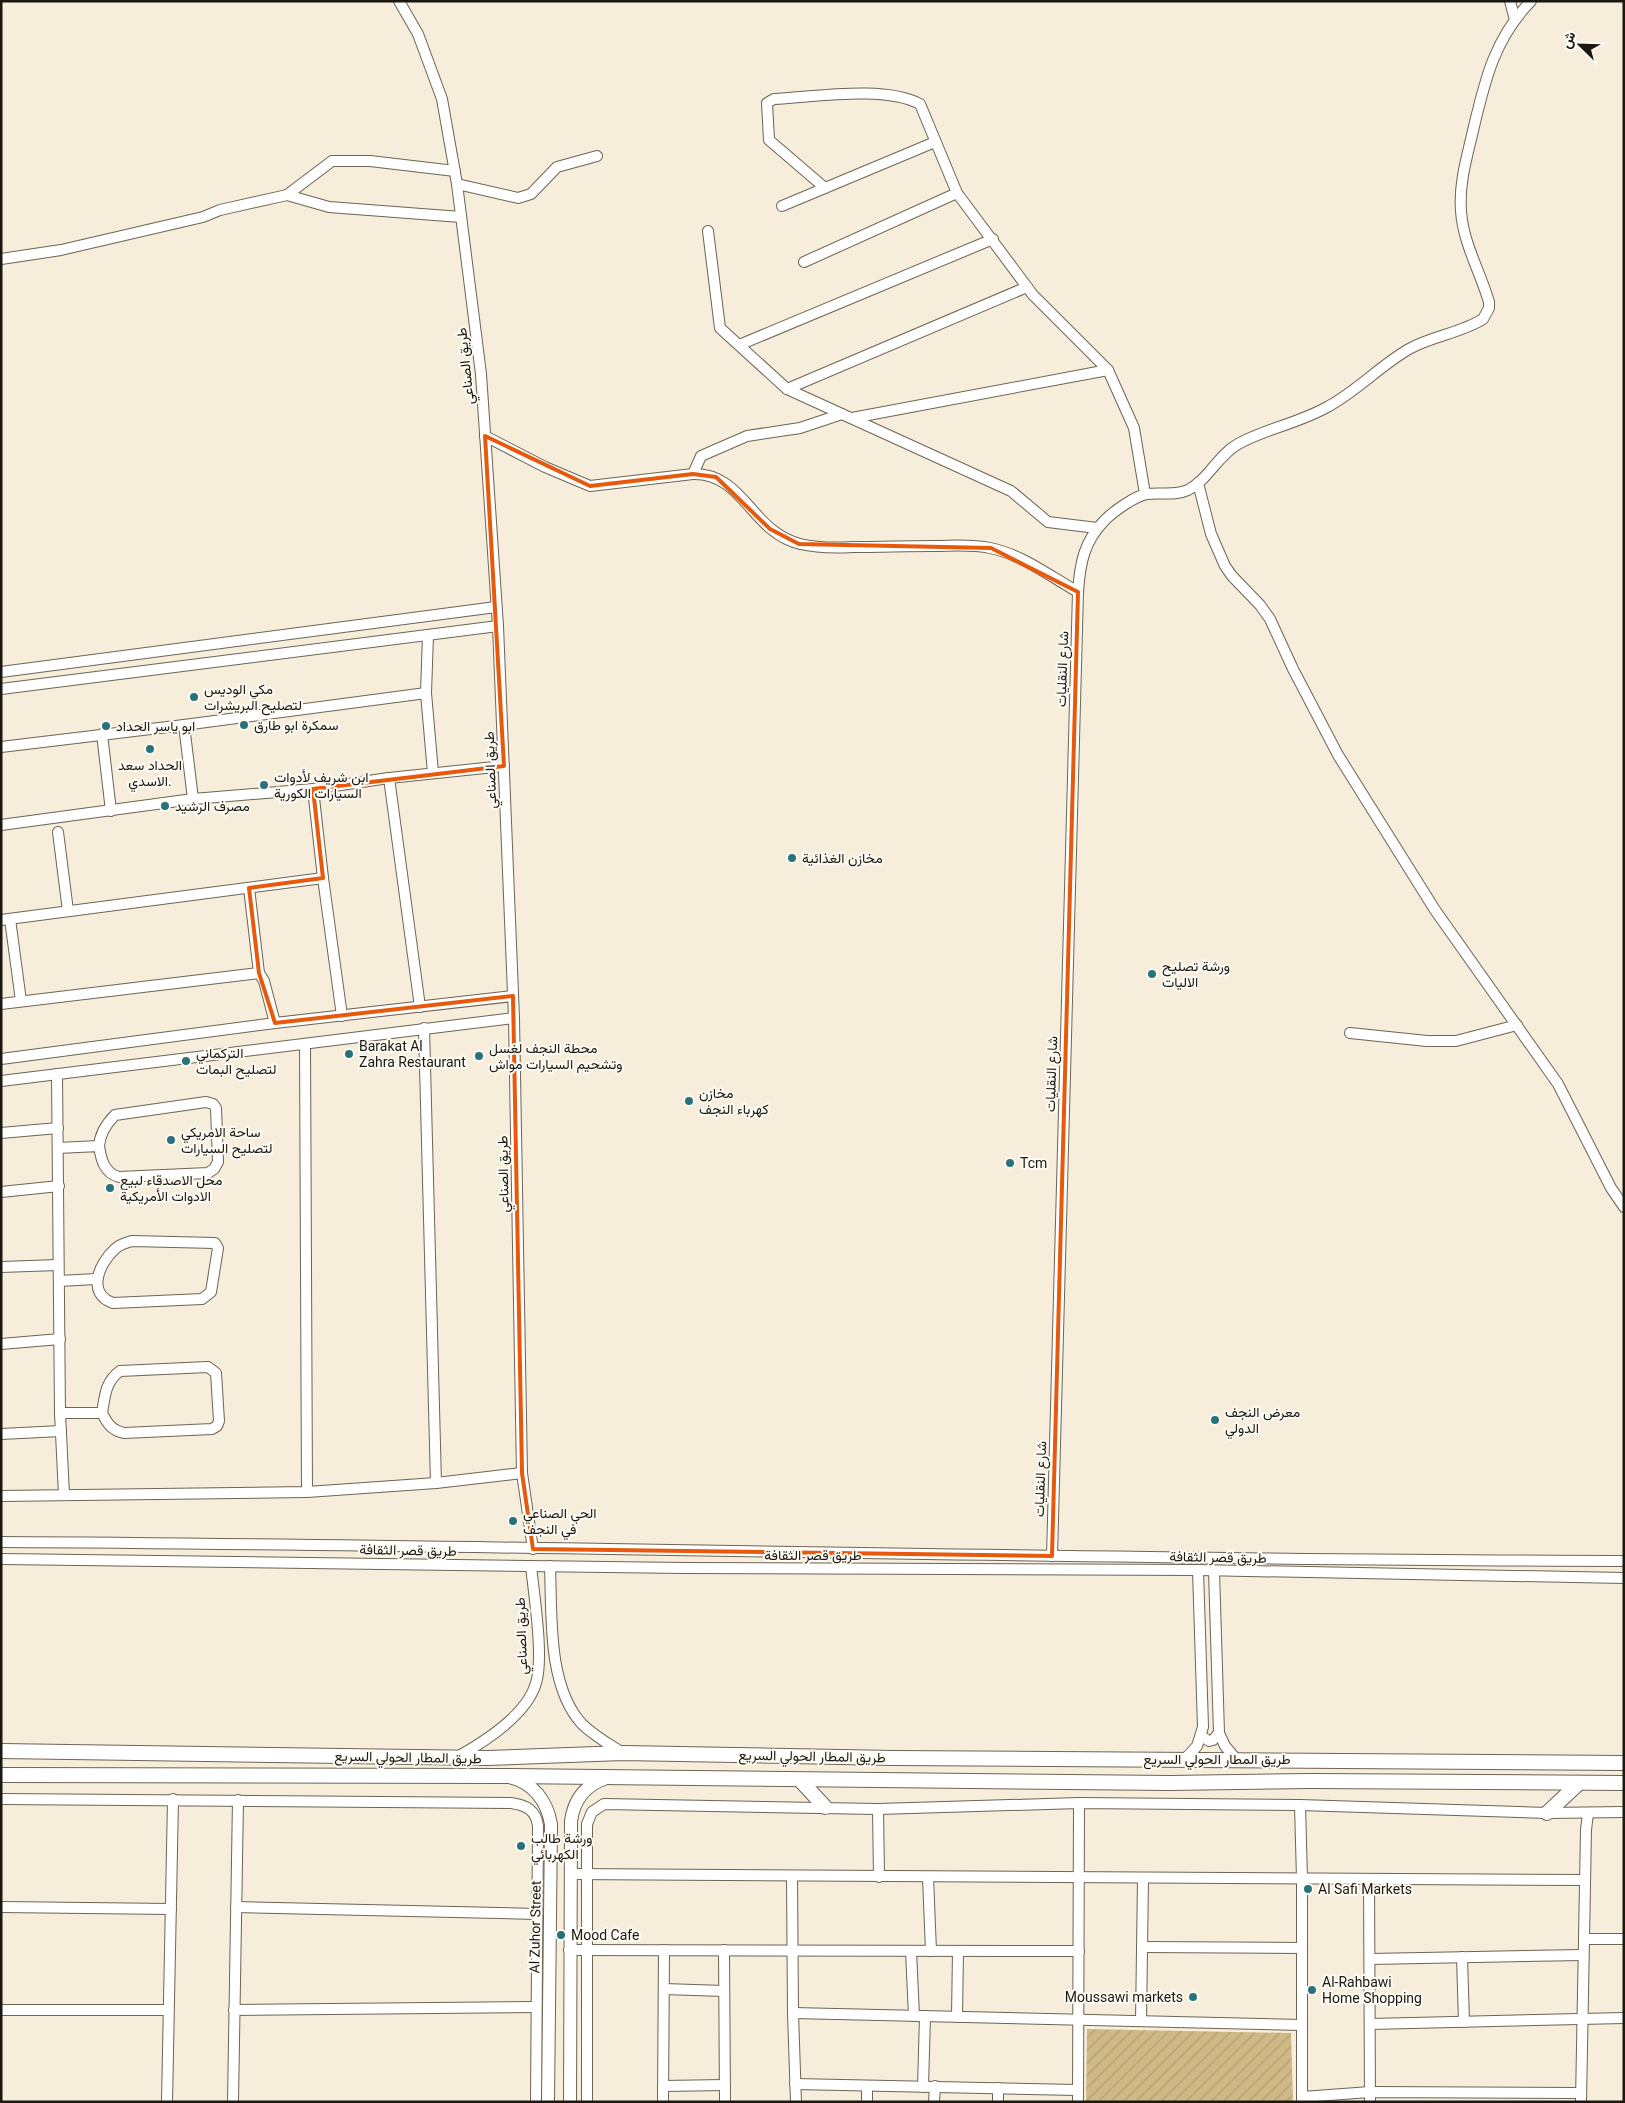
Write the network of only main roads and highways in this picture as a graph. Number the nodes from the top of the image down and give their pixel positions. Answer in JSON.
{"nodes":[{"id":1,"x":1,"y":1751,"type":"edge"},
{"id":2,"x":1121,"y":1758,"type":"junction"},
{"id":3,"x":1170,"y":1759,"type":"junction"},
{"id":4,"x":1624,"y":1763,"type":"edge"},
{"id":5,"x":1,"y":1775,"type":"edge"},
{"id":6,"x":504,"y":1776,"type":"junction"},
{"id":7,"x":604,"y":1779,"type":"junction"},
{"id":8,"x":800,"y":1780,"type":"junction"},
{"id":9,"x":1117,"y":1782,"type":"junction"},
{"id":10,"x":1169,"y":1783,"type":"junction"},
{"id":11,"x":1624,"y":1783,"type":"edge"},
{"id":12,"x":1578,"y":1784,"type":"junction"},
{"id":13,"x":825,"y":1807,"type":"road end"},
{"id":14,"x":1547,"y":1814,"type":"road end"},
{"id":15,"x":569,"y":1953,"type":"junction"},
{"id":16,"x":549,"y":1958,"type":"junction"},
{"id":17,"x":570,"y":2003,"type":"junction"},
{"id":18,"x":543,"y":2006,"type":"junction"},
{"id":19,"x":548,"y":2102,"type":"edge"},
{"id":20,"x":570,"y":2102,"type":"edge"}],
"edges":[{"from":1,"to":2,"type":"highway","name":"طريق المطار الحولي السريع"},
{"from":2,"to":3,"type":"highway","name":"طريق المطار الحولي السريع"},
{"from":2,"to":9,"type":"highway"},
{"from":3,"to":4,"type":"highway","name":"طريق المطار الحولي السريع"},
{"from":3,"to":10,"type":"highway"},
{"from":5,"to":6,"type":"highway","name":"طريق المطار الحولي السريع"},
{"from":6,"to":7,"type":"highway","name":"طريق المطار الحولي السريع"},
{"from":6,"to":16,"type":"main road","name":"Al Zuhor Street"},
{"from":7,"to":8,"type":"highway","name":"طريق المطار الحولي السريع"},
{"from":7,"to":15,"type":"main road"},
{"from":8,"to":9,"type":"highway","name":"طريق المطار الحولي السريع"},
{"from":8,"to":13,"type":"highway"},
{"from":9,"to":10,"type":"highway","name":"طريق المطار الحولي السريع"},
{"from":10,"to":12,"type":"highway","name":"طريق المطار الحولي السريع"},
{"from":11,"to":12,"type":"highway","name":"طريق المطار الحولي السريع"},
{"from":12,"to":14,"type":"highway"},
{"from":15,"to":16,"type":"main road"},
{"from":15,"to":17,"type":"main road"},
{"from":16,"to":18,"type":"main road","name":"Al Zuhor Street"},
{"from":17,"to":18,"type":"main road"},
{"from":17,"to":20,"type":"main road"},
{"from":18,"to":19,"type":"main road","name":"Al Zuhor Street"}]}
